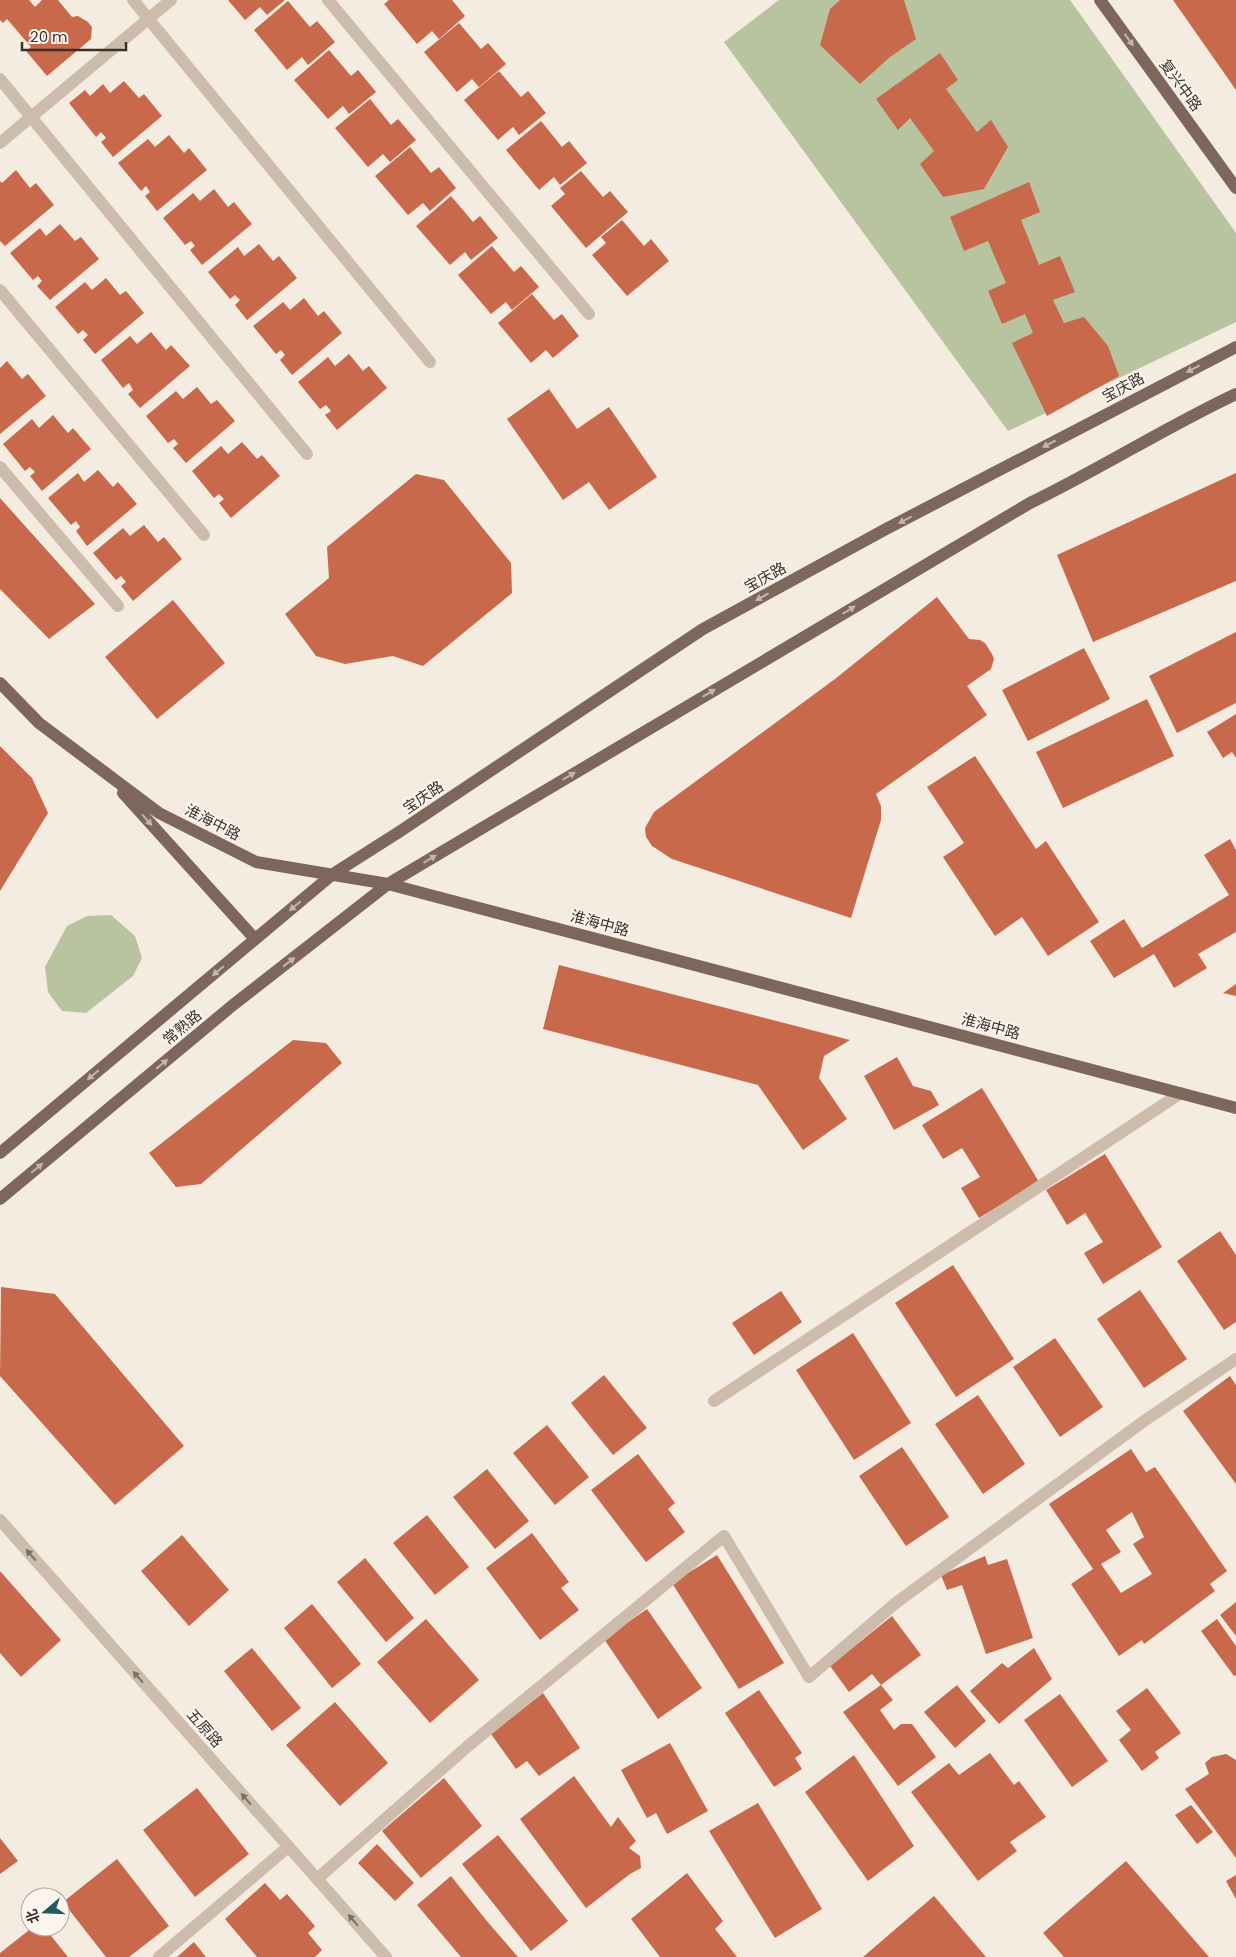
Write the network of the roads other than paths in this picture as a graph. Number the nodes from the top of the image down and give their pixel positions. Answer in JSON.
{"nodes":[{"id":1,"x":133,"y":0,"type":"edge"},
{"id":2,"x":172,"y":0,"type":"edge"},
{"id":3,"x":328,"y":0,"type":"edge"},
{"id":4,"x":1100,"y":0,"type":"edge"},
{"id":5,"x":148,"y":19,"type":"junction"},
{"id":6,"x":0,"y":79,"type":"edge"},
{"id":7,"x":31,"y":117,"type":"junction"},
{"id":8,"x":0,"y":142,"type":"edge"},
{"id":9,"x":1236,"y":188,"type":"edge"},
{"id":10,"x":0,"y":290,"type":"edge"},
{"id":11,"x":589,"y":314,"type":"dead end"},
{"id":12,"x":1236,"y":347,"type":"edge"},
{"id":13,"x":430,"y":362,"type":"dead end"},
{"id":14,"x":1236,"y":394,"type":"edge"},
{"id":15,"x":307,"y":454,"type":"dead end"},
{"id":16,"x":0,"y":467,"type":"edge"},
{"id":17,"x":204,"y":535,"type":"dead end"},
{"id":18,"x":118,"y":606,"type":"dead end"},
{"id":19,"x":0,"y":684,"type":"edge"},
{"id":20,"x":103,"y":771,"type":"junction"},
{"id":21,"x":333,"y":874,"type":"junction"},
{"id":22,"x":388,"y":884,"type":"junction"},
{"id":23,"x":255,"y":939,"type":"junction"},
{"id":24,"x":1181,"y":1093,"type":"junction"},
{"id":25,"x":1236,"y":1108,"type":"edge"},
{"id":26,"x":0,"y":1153,"type":"edge"},
{"id":27,"x":0,"y":1199,"type":"edge"},
{"id":28,"x":1236,"y":1359,"type":"edge"},
{"id":29,"x":714,"y":1401,"type":"dead end"},
{"id":30,"x":0,"y":1520,"type":"edge"},
{"id":31,"x":288,"y":1847,"type":"junction"},
{"id":32,"x":316,"y":1879,"type":"junction"},
{"id":33,"x":159,"y":1957,"type":"edge"},
{"id":34,"x":386,"y":1957,"type":"edge"}],
"edges":[{"from":1,"to":5,"type":"street"},
{"from":2,"to":5,"type":"street"},
{"from":3,"to":11,"type":"street"},
{"from":4,"to":9,"type":"main road","name":"复兴中路","one_way":true},
{"from":5,"to":7,"type":"street"},
{"from":5,"to":13,"type":"street"},
{"from":6,"to":7,"type":"street"},
{"from":7,"to":8,"type":"street"},
{"from":7,"to":15,"type":"street"},
{"from":10,"to":17,"type":"street"},
{"from":12,"to":21,"type":"main road","name":"宝庆路","one_way":true},
{"from":22,"to":14,"type":"main road","one_way":true},
{"from":16,"to":18,"type":"street"},
{"from":19,"to":20,"type":"main road","name":"淮海中路"},
{"from":20,"to":21,"type":"main road","name":"淮海中路"},
{"from":20,"to":23,"type":"main road","one_way":true},
{"from":21,"to":22,"type":"main road","name":"淮海中路"},
{"from":21,"to":23,"type":"main road","name":"常熟路","one_way":true},
{"from":22,"to":24,"type":"main road","name":"淮海中路"},
{"from":27,"to":22,"type":"main road","name":"常熟路","one_way":true},
{"from":23,"to":26,"type":"main road","name":"常熟路","one_way":true},
{"from":24,"to":25,"type":"main road","name":"淮海中路"},
{"from":24,"to":29,"type":"street"},
{"from":28,"to":32,"type":"street"},
{"from":31,"to":30,"type":"street","name":"五原路","one_way":true},
{"from":31,"to":32,"type":"street","name":"五原路"},
{"from":31,"to":33,"type":"street"},
{"from":34,"to":32,"type":"street","name":"五原路","one_way":true}]}
